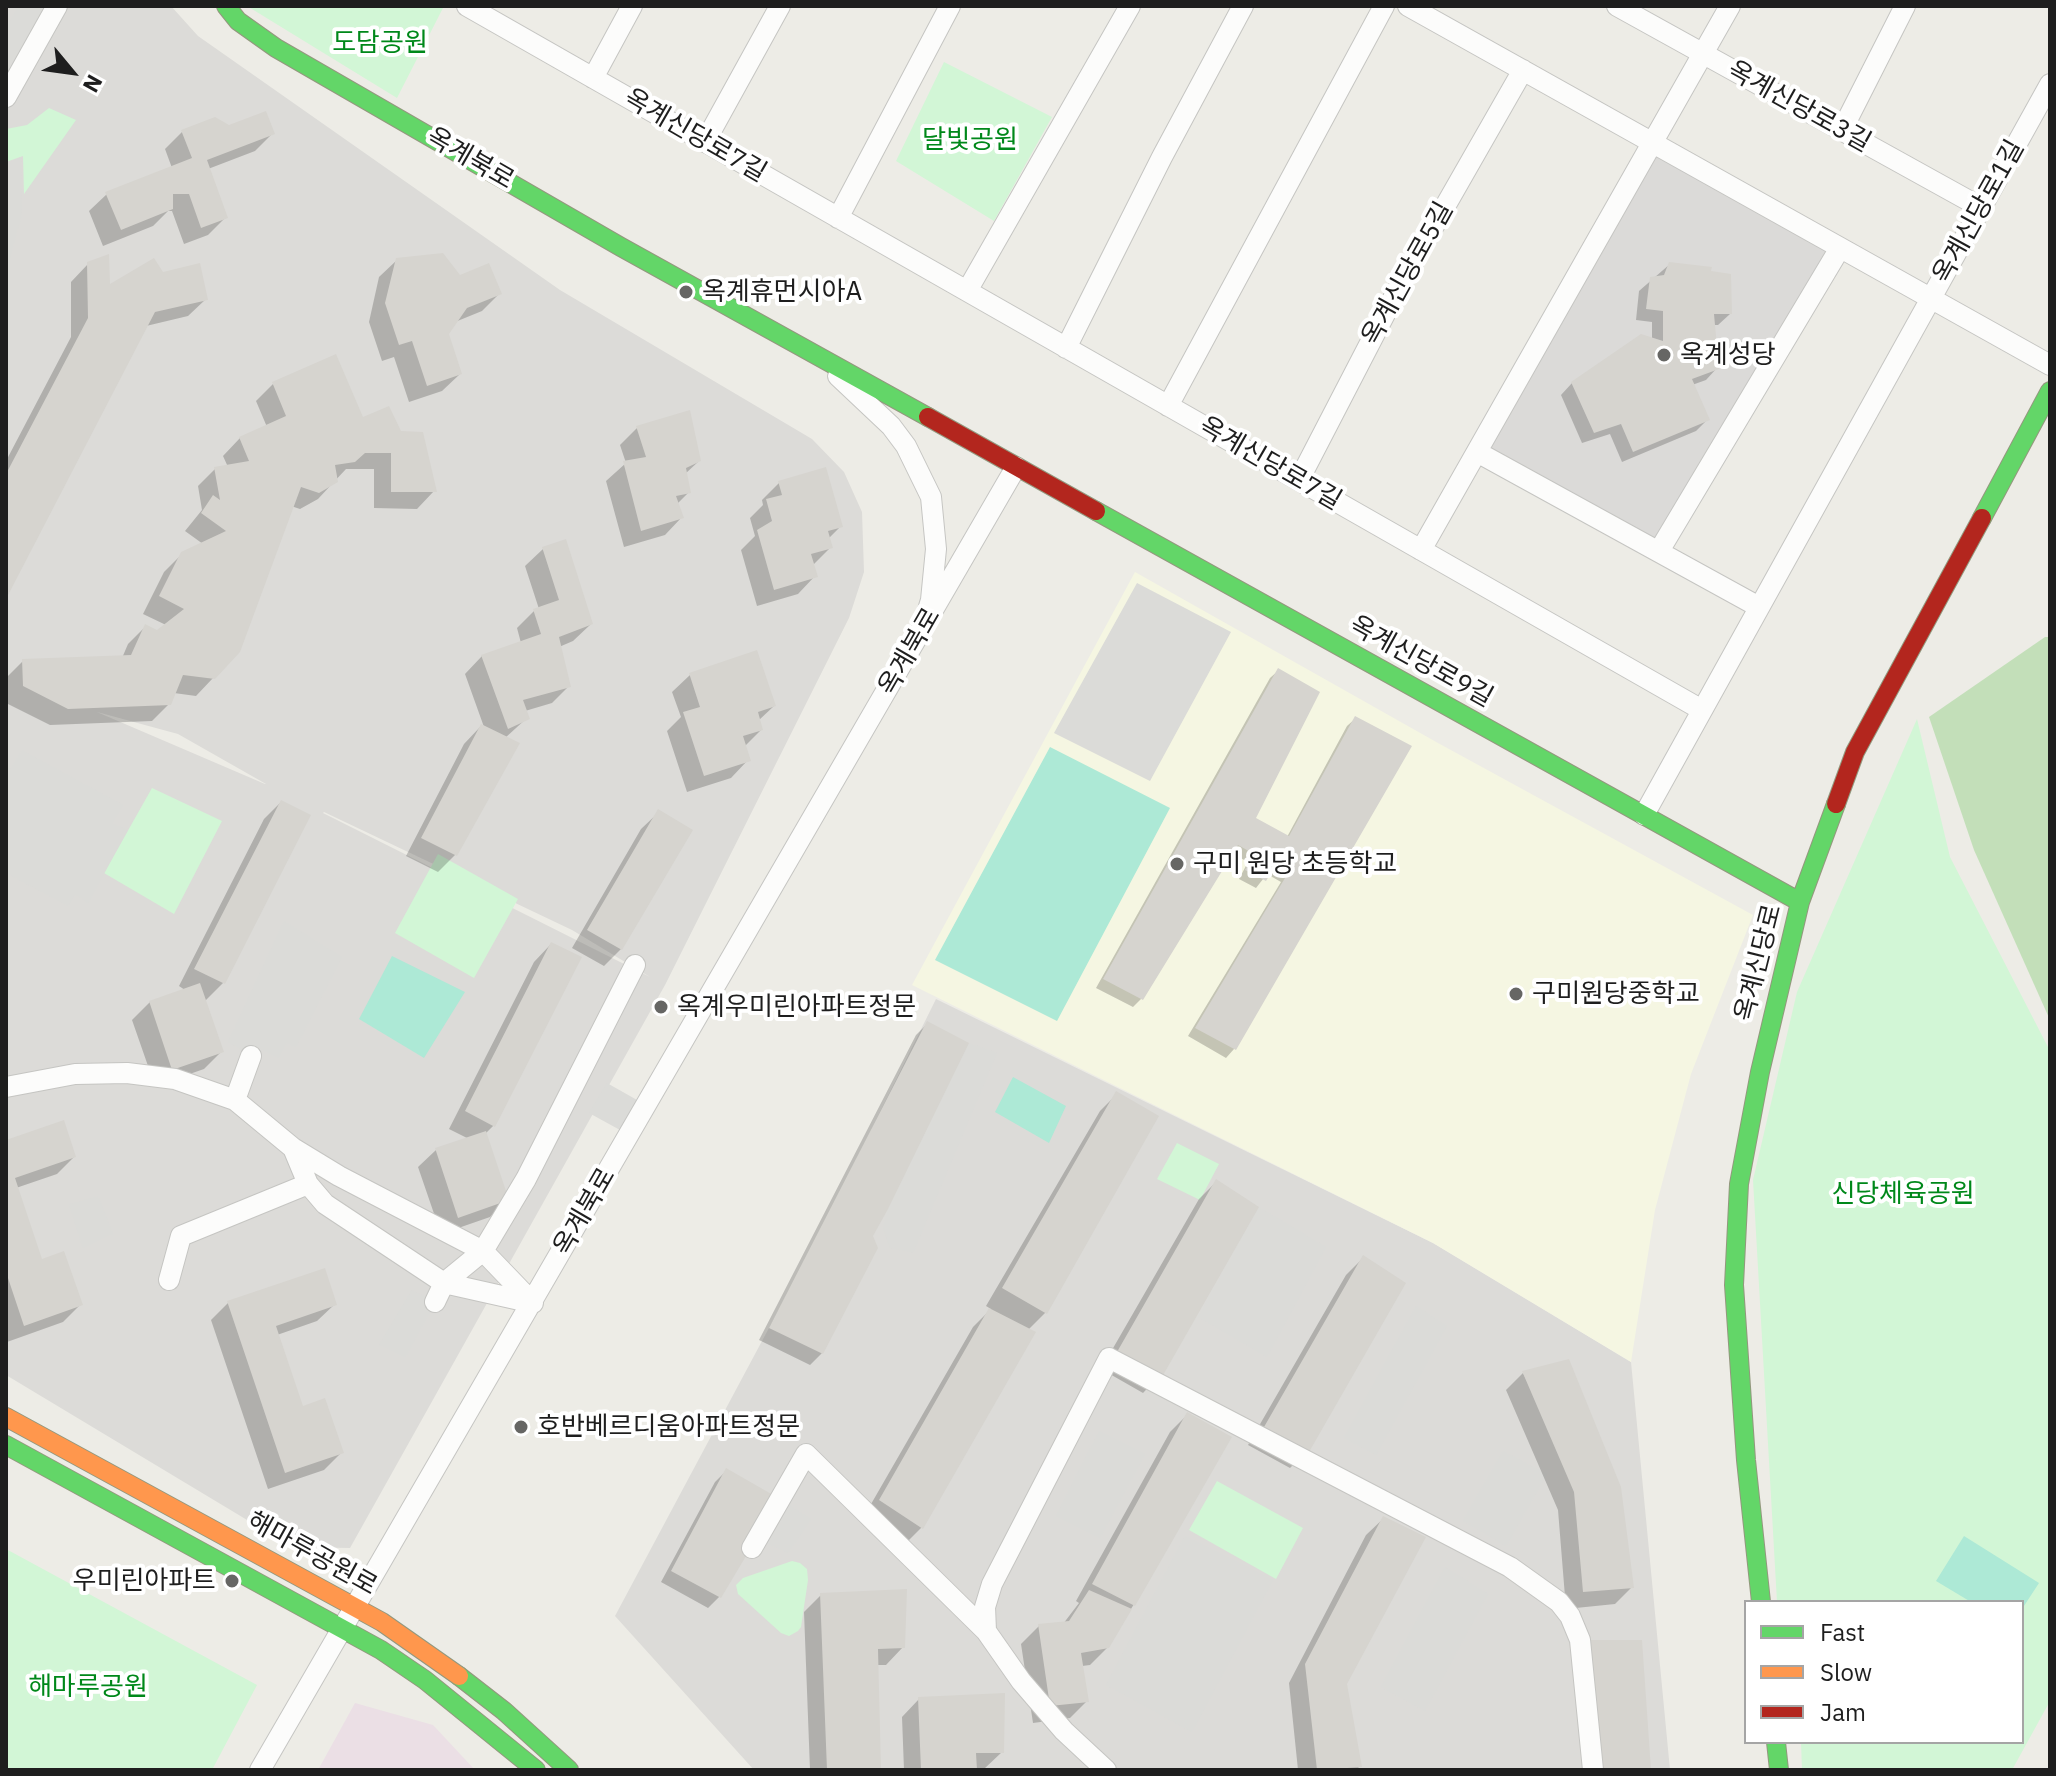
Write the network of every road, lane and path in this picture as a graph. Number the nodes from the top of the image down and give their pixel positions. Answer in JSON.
{"nodes":[{"id":1,"x":57,"y":6,"type":"edge"},
{"id":2,"x":226,"y":6,"type":"edge"},
{"id":3,"x":467,"y":6,"type":"edge"},
{"id":4,"x":632,"y":6,"type":"edge"},
{"id":5,"x":780,"y":6,"type":"edge"},
{"id":6,"x":950,"y":6,"type":"edge"},
{"id":7,"x":1130,"y":6,"type":"edge"},
{"id":8,"x":1243,"y":6,"type":"edge"},
{"id":9,"x":1384,"y":6,"type":"edge"},
{"id":10,"x":1408,"y":6,"type":"edge"},
{"id":11,"x":1617,"y":6,"type":"edge"},
{"id":12,"x":1730,"y":6,"type":"edge"},
{"id":13,"x":1905,"y":6,"type":"edge"},
{"id":14,"x":1703,"y":53,"type":"junction"},
{"id":15,"x":1523,"y":70,"type":"junction"},
{"id":16,"x":593,"y":78,"type":"junction"},
{"id":17,"x":2050,"y":84,"type":"edge"},
{"id":18,"x":6,"y":97,"type":"edge"},
{"id":19,"x":1842,"y":130,"type":"junction"},
{"id":20,"x":705,"y":142,"type":"junction"},
{"id":21,"x":1652,"y":143,"type":"junction"},
{"id":22,"x":1982,"y":208,"type":"junction"},
{"id":23,"x":838,"y":218,"type":"junction"},
{"id":24,"x":1840,"y":248,"type":"junction"},
{"id":25,"x":967,"y":291,"type":"junction"},
{"id":26,"x":1931,"y":298,"type":"junction"},
{"id":27,"x":1066,"y":348,"type":"junction"},
{"id":28,"x":816,"y":356,"type":"junction"},
{"id":29,"x":2050,"y":365,"type":"edge"},
{"id":30,"x":2050,"y":391,"type":"edge"},
{"id":31,"x":1168,"y":406,"type":"junction"},
{"id":32,"x":1477,"y":452,"type":"junction"},
{"id":33,"x":1016,"y":467,"type":"junction"},
{"id":34,"x":1299,"y":480,"type":"junction"},
{"id":35,"x":1421,"y":550,"type":"junction"},
{"id":36,"x":1659,"y":551,"type":"junction"},
{"id":37,"x":1759,"y":607,"type":"junction"},
{"id":38,"x":913,"y":647,"type":"junction"},
{"id":39,"x":1702,"y":710,"type":"junction"},
{"id":40,"x":1644,"y":815,"type":"junction"},
{"id":41,"x":1800,"y":902,"type":"junction"},
{"id":42,"x":635,"y":965,"type":"dead end"},
{"id":43,"x":251,"y":1056,"type":"dead end"},
{"id":44,"x":6,"y":1087,"type":"edge"},
{"id":45,"x":235,"y":1100,"type":"junction"},
{"id":46,"x":293,"y":1148,"type":"junction"},
{"id":47,"x":308,"y":1184,"type":"junction"},
{"id":48,"x":483,"y":1251,"type":"junction"},
{"id":49,"x":169,"y":1280,"type":"dead end"},
{"id":50,"x":444,"y":1283,"type":"junction"},
{"id":51,"x":435,"y":1302,"type":"dead end"},
{"id":52,"x":533,"y":1303,"type":"junction"},
{"id":53,"x":6,"y":1417,"type":"edge"},
{"id":54,"x":6,"y":1445,"type":"edge"},
{"id":55,"x":752,"y":1548,"type":"dead end"},
{"id":56,"x":1761,"y":1600,"type":"edge"},
{"id":57,"x":357,"y":1608,"type":"junction"},
{"id":58,"x":344,"y":1629,"type":"junction"},
{"id":59,"x":986,"y":1631,"type":"junction"},
{"id":60,"x":1776,"y":1744,"type":"edge"},
{"id":61,"x":260,"y":1770,"type":"edge"},
{"id":62,"x":536,"y":1770,"type":"edge"},
{"id":63,"x":569,"y":1770,"type":"edge"},
{"id":64,"x":1106,"y":1770,"type":"edge"},
{"id":65,"x":1593,"y":1770,"type":"edge"},
{"id":66,"x":1779,"y":1770,"type":"edge"}],
"edges":[{"from":1,"to":18,"type":"street"},
{"from":2,"to":28,"type":"street","name":"옥계북로"},
{"from":3,"to":16,"type":"street","name":"옥계신당로7길"},
{"from":4,"to":16,"type":"street","name":"옥계신당로7길"},
{"from":5,"to":20,"type":"street"},
{"from":6,"to":23,"type":"street"},
{"from":7,"to":25,"type":"street"},
{"from":8,"to":27,"type":"street"},
{"from":9,"to":31,"type":"street"},
{"from":10,"to":15,"type":"street"},
{"from":11,"to":14,"type":"street","name":"옥계신당로3길"},
{"from":12,"to":14,"type":"street"},
{"from":13,"to":19,"type":"street"},
{"from":14,"to":19,"type":"street","name":"옥계신당로3길"},
{"from":14,"to":21,"type":"street"},
{"from":15,"to":21,"type":"street"},
{"from":15,"to":34,"type":"street","name":"옥계신당로5길"},
{"from":16,"to":20,"type":"street","name":"옥계신당로7길"},
{"from":17,"to":22,"type":"street","name":"옥계신당로1길"},
{"from":19,"to":22,"type":"street","name":"옥계신당로3길"},
{"from":20,"to":23,"type":"street","name":"옥계신당로7길"},
{"from":21,"to":24,"type":"street"},
{"from":21,"to":32,"type":"street"},
{"from":22,"to":26,"type":"street","name":"옥계신당로1길"},
{"from":23,"to":25,"type":"street","name":"옥계신당로7길"},
{"from":24,"to":26,"type":"street"},
{"from":24,"to":36,"type":"street"},
{"from":25,"to":27,"type":"street","name":"옥계신당로7길"},
{"from":26,"to":29,"type":"street"},
{"from":26,"to":37,"type":"street"},
{"from":27,"to":31,"type":"street","name":"옥계신당로7길"},
{"from":28,"to":33,"type":"street","name":"옥계북로"},
{"from":28,"to":38,"type":"street"},
{"from":30,"to":41,"type":"street","name":"옥계신당로"},
{"from":31,"to":34,"type":"street","name":"옥계신당로7길"},
{"from":32,"to":35,"type":"street"},
{"from":32,"to":36,"type":"street"},
{"from":33,"to":38,"type":"street","name":"옥계북로"},
{"from":33,"to":40,"type":"street","name":"옥계신당로9길"},
{"from":34,"to":35,"type":"street","name":"옥계신당로7길"},
{"from":35,"to":39,"type":"street","name":"옥계신당로7길"},
{"from":36,"to":37,"type":"street"},
{"from":37,"to":39,"type":"street"},
{"from":38,"to":52,"type":"street","name":"옥계북로"},
{"from":39,"to":40,"type":"street"},
{"from":40,"to":41,"type":"street","name":"옥계신당로9길"},
{"from":41,"to":56,"type":"street","name":"옥계신당로"},
{"from":42,"to":48,"type":"street"},
{"from":43,"to":45,"type":"street"},
{"from":44,"to":45,"type":"street"},
{"from":45,"to":46,"type":"street"},
{"from":46,"to":47,"type":"street"},
{"from":46,"to":48,"type":"street"},
{"from":47,"to":49,"type":"street"},
{"from":47,"to":50,"type":"street"},
{"from":48,"to":50,"type":"street"},
{"from":48,"to":52,"type":"street"},
{"from":50,"to":51,"type":"street"},
{"from":50,"to":52,"type":"street"},
{"from":52,"to":57,"type":"street","name":"옥계북로"},
{"from":53,"to":57,"type":"street","name":"해마루공원로"},
{"from":54,"to":58,"type":"street","name":"해마루공원로"},
{"from":55,"to":59,"type":"street"},
{"from":57,"to":58,"type":"street","name":"옥계북로"},
{"from":57,"to":63,"type":"street","name":"해마루공원로"},
{"from":58,"to":61,"type":"street","name":"옥계북로"},
{"from":58,"to":62,"type":"street","name":"해마루공원로"},
{"from":59,"to":64,"type":"street"},
{"from":59,"to":65,"type":"street"},
{"from":60,"to":66,"type":"street"}]}
